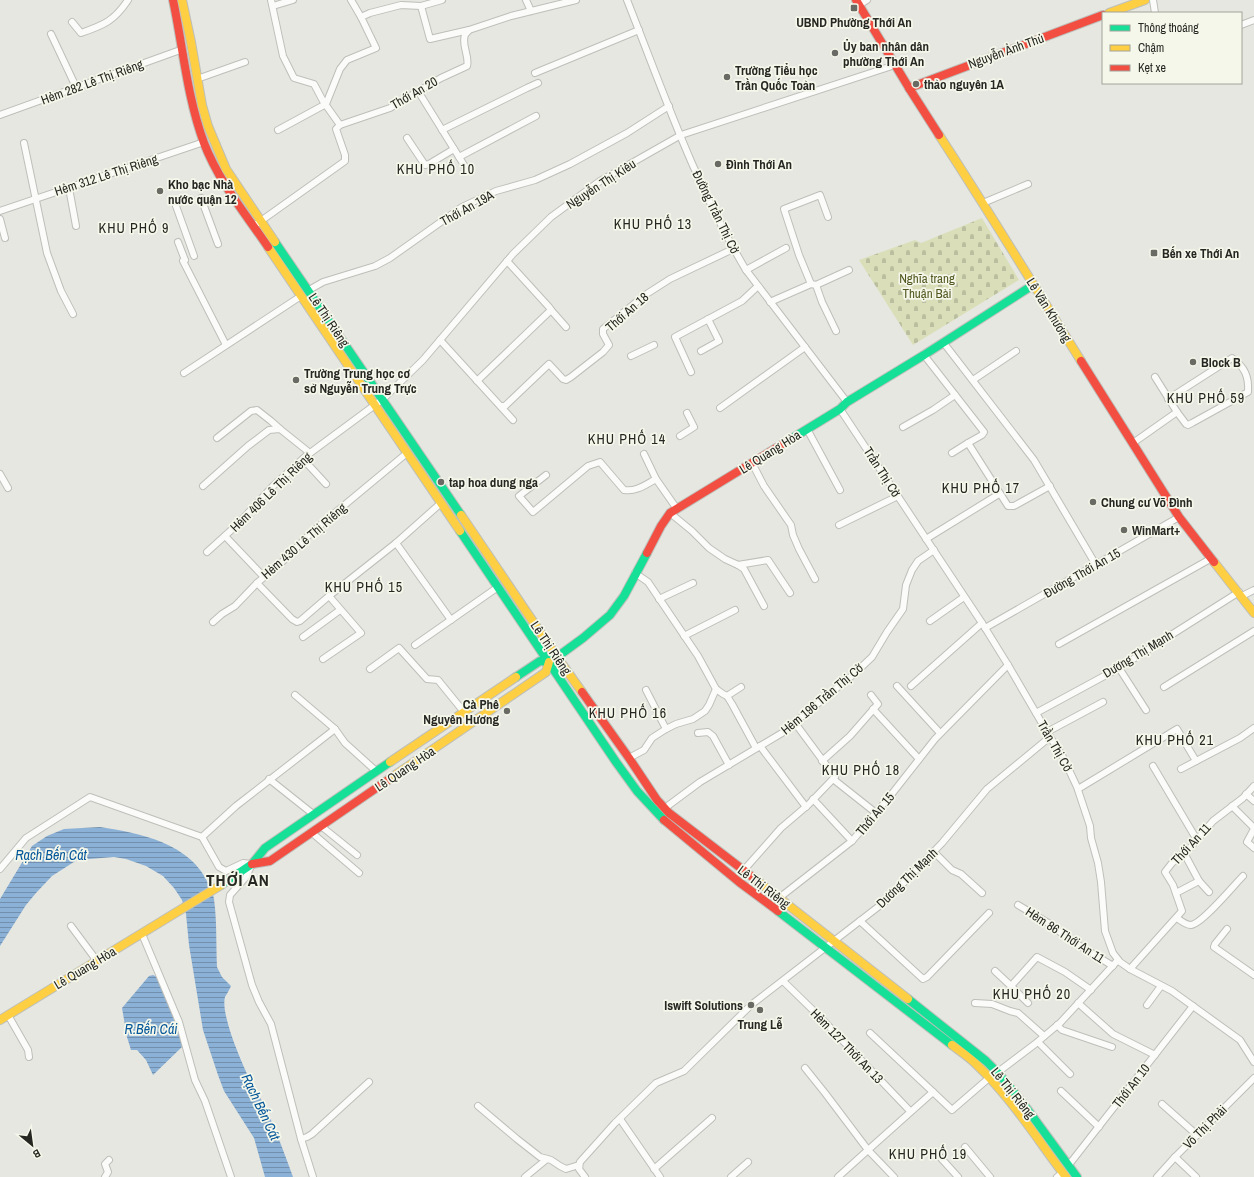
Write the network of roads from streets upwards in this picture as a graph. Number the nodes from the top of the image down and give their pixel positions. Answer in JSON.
{"nodes":[{"id":1,"x":128,"y":0,"type":"edge"},
{"id":2,"x":173,"y":0,"type":"edge"},
{"id":3,"x":182,"y":0,"type":"edge"},
{"id":4,"x":293,"y":0,"type":"edge"},
{"id":5,"x":351,"y":0,"type":"edge"},
{"id":6,"x":442,"y":0,"type":"edge"},
{"id":7,"x":526,"y":0,"type":"edge"},
{"id":8,"x":576,"y":0,"type":"edge"},
{"id":9,"x":627,"y":0,"type":"edge"},
{"id":10,"x":867,"y":0,"type":"edge"},
{"id":11,"x":1145,"y":0,"type":"edge"},
{"id":12,"x":1153,"y":0,"type":"edge"},
{"id":13,"x":272,"y":3,"type":"edge"},
{"id":14,"x":857,"y":3,"type":"edge"},
{"id":15,"x":421,"y":6,"type":"junction"},
{"id":16,"x":531,"y":11,"type":"junction"},
{"id":17,"x":1113,"y":12,"type":"edge"},
{"id":18,"x":1155,"y":12,"type":"edge"},
{"id":19,"x":1102,"y":15,"type":"edge"},
{"id":20,"x":361,"y":17,"type":"junction"},
{"id":21,"x":1254,"y":20,"type":"edge"},
{"id":22,"x":72,"y":22,"type":"dead end"},
{"id":23,"x":1242,"y":26,"type":"edge"},
{"id":24,"x":469,"y":30,"type":"junction"},
{"id":25,"x":639,"y":30,"type":"junction"},
{"id":26,"x":51,"y":34,"type":"dead end"},
{"id":27,"x":183,"y":49,"type":"junction"},
{"id":28,"x":245,"y":62,"type":"dead end"},
{"id":29,"x":895,"y":65,"type":"junction"},
{"id":30,"x":535,"y":73,"type":"dead end"},
{"id":31,"x":197,"y":78,"type":"junction"},
{"id":32,"x":538,"y":83,"type":"dead end"},
{"id":33,"x":76,"y":87,"type":"junction"},
{"id":34,"x":909,"y":88,"type":"junction"},
{"id":35,"x":418,"y":91,"type":"junction"},
{"id":36,"x":326,"y":104,"type":"junction"},
{"id":37,"x":669,"y":106,"type":"junction"},
{"id":38,"x":0,"y":115,"type":"edge"},
{"id":39,"x":536,"y":116,"type":"dead end"},
{"id":40,"x":340,"y":125,"type":"junction"},
{"id":41,"x":278,"y":130,"type":"dead end"},
{"id":42,"x":442,"y":130,"type":"junction"},
{"id":43,"x":681,"y":135,"type":"junction"},
{"id":44,"x":407,"y":138,"type":"dead end"},
{"id":45,"x":204,"y":142,"type":"junction"},
{"id":46,"x":24,"y":144,"type":"dead end"},
{"id":47,"x":454,"y":149,"type":"junction"},
{"id":48,"x":459,"y":157,"type":"junction"},
{"id":49,"x":467,"y":170,"type":"dead end"},
{"id":50,"x":1028,"y":184,"type":"dead end"},
{"id":51,"x":69,"y":188,"type":"junction"},
{"id":52,"x":201,"y":198,"type":"dead end"},
{"id":53,"x":36,"y":199,"type":"junction"},
{"id":54,"x":983,"y":203,"type":"junction"},
{"id":55,"x":176,"y":206,"type":"dead end"},
{"id":56,"x":0,"y":211,"type":"edge"},
{"id":57,"x":828,"y":217,"type":"dead end"},
{"id":58,"x":0,"y":219,"type":"edge"},
{"id":59,"x":261,"y":221,"type":"junction"},
{"id":60,"x":76,"y":226,"type":"dead end"},
{"id":61,"x":253,"y":227,"type":"junction"},
{"id":62,"x":5,"y":238,"type":"dead end"},
{"id":63,"x":178,"y":242,"type":"dead end"},
{"id":64,"x":218,"y":244,"type":"dead end"},
{"id":65,"x":733,"y":248,"type":"junction"},
{"id":66,"x":786,"y":248,"type":"dead end"},
{"id":67,"x":194,"y":256,"type":"dead end"},
{"id":68,"x":507,"y":261,"type":"junction"},
{"id":69,"x":746,"y":270,"type":"junction"},
{"id":70,"x":849,"y":270,"type":"dead end"},
{"id":71,"x":814,"y":284,"type":"junction"},
{"id":72,"x":1033,"y":285,"type":"junction"},
{"id":73,"x":758,"y":286,"type":"junction"},
{"id":74,"x":309,"y":290,"type":"junction"},
{"id":75,"x":301,"y":296,"type":"junction"},
{"id":76,"x":770,"y":302,"type":"junction"},
{"id":77,"x":551,"y":310,"type":"junction"},
{"id":78,"x":73,"y":314,"type":"dead end"},
{"id":79,"x":708,"y":319,"type":"junction"},
{"id":80,"x":566,"y":327,"type":"dead end"},
{"id":81,"x":836,"y":331,"type":"dead end"},
{"id":82,"x":440,"y":340,"type":"junction"},
{"id":83,"x":943,"y":342,"type":"junction"},
{"id":84,"x":654,"y":345,"type":"dead end"},
{"id":85,"x":226,"y":346,"type":"junction"},
{"id":86,"x":805,"y":347,"type":"junction"},
{"id":87,"x":701,"y":350,"type":"dead end"},
{"id":88,"x":1016,"y":351,"type":"dead end"},
{"id":89,"x":924,"y":355,"type":"junction"},
{"id":90,"x":631,"y":356,"type":"dead end"},
{"id":91,"x":184,"y":372,"type":"dead end"},
{"id":92,"x":692,"y":372,"type":"dead end"},
{"id":93,"x":1155,"y":377,"type":"dead end"},
{"id":94,"x":973,"y":380,"type":"junction"},
{"id":95,"x":477,"y":382,"type":"junction"},
{"id":96,"x":955,"y":395,"type":"junction"},
{"id":97,"x":1168,"y":398,"type":"junction"},
{"id":98,"x":383,"y":399,"type":"junction"},
{"id":99,"x":847,"y":402,"type":"junction"},
{"id":100,"x":375,"y":406,"type":"junction"},
{"id":101,"x":502,"y":406,"type":"junction"},
{"id":102,"x":720,"y":408,"type":"dead end"},
{"id":103,"x":840,"y":409,"type":"junction"},
{"id":104,"x":1178,"y":412,"type":"junction"},
{"id":105,"x":687,"y":413,"type":"dead end"},
{"id":106,"x":513,"y":420,"type":"dead end"},
{"id":107,"x":903,"y":427,"type":"dead end"},
{"id":108,"x":280,"y":429,"type":"junction"},
{"id":109,"x":807,"y":429,"type":"junction"},
{"id":110,"x":680,"y":436,"type":"dead end"},
{"id":111,"x":217,"y":438,"type":"dead end"},
{"id":112,"x":968,"y":443,"type":"junction"},
{"id":113,"x":1133,"y":443,"type":"junction"},
{"id":114,"x":310,"y":453,"type":"junction"},
{"id":115,"x":407,"y":453,"type":"junction"},
{"id":116,"x":952,"y":453,"type":"dead end"},
{"id":117,"x":644,"y":454,"type":"dead end"},
{"id":118,"x":302,"y":459,"type":"junction"},
{"id":119,"x":752,"y":463,"type":"junction"},
{"id":120,"x":0,"y":474,"type":"edge"},
{"id":121,"x":546,"y":475,"type":"dead end"},
{"id":122,"x":656,"y":479,"type":"junction"},
{"id":123,"x":326,"y":484,"type":"dead end"},
{"id":124,"x":203,"y":486,"type":"dead end"},
{"id":125,"x":1050,"y":486,"type":"junction"},
{"id":126,"x":8,"y":488,"type":"dead end"},
{"id":127,"x":840,"y":490,"type":"dead end"},
{"id":128,"x":999,"y":494,"type":"junction"},
{"id":129,"x":898,"y":496,"type":"junction"},
{"id":130,"x":441,"y":503,"type":"junction"},
{"id":131,"x":677,"y":509,"type":"junction"},
{"id":132,"x":670,"y":513,"type":"junction"},
{"id":133,"x":1179,"y":517,"type":"junction"},
{"id":134,"x":839,"y":525,"type":"dead end"},
{"id":135,"x":225,"y":536,"type":"junction"},
{"id":136,"x":926,"y":539,"type":"junction"},
{"id":137,"x":396,"y":543,"type":"junction"},
{"id":138,"x":934,"y":550,"type":"junction"},
{"id":139,"x":207,"y":552,"type":"dead end"},
{"id":140,"x":1212,"y":558,"type":"junction"},
{"id":141,"x":738,"y":565,"type":"junction"},
{"id":142,"x":1096,"y":565,"type":"junction"},
{"id":143,"x":635,"y":573,"type":"junction"},
{"id":144,"x":263,"y":576,"type":"junction"},
{"id":145,"x":815,"y":579,"type":"dead end"},
{"id":146,"x":257,"y":583,"type":"junction"},
{"id":147,"x":693,"y":583,"type":"dead end"},
{"id":148,"x":498,"y":587,"type":"junction"},
{"id":149,"x":1254,"y":590,"type":"edge"},
{"id":150,"x":790,"y":592,"type":"dead end"},
{"id":151,"x":1240,"y":594,"type":"junction"},
{"id":152,"x":329,"y":596,"type":"junction"},
{"id":153,"x":964,"y":597,"type":"junction"},
{"id":154,"x":659,"y":599,"type":"junction"},
{"id":155,"x":764,"y":606,"type":"dead end"},
{"id":156,"x":340,"y":610,"type":"junction"},
{"id":157,"x":735,"y":610,"type":"dead end"},
{"id":158,"x":1254,"y":613,"type":"edge"},
{"id":159,"x":451,"y":620,"type":"junction"},
{"id":160,"x":930,"y":621,"type":"dead end"},
{"id":161,"x":213,"y":622,"type":"dead end"},
{"id":162,"x":983,"y":626,"type":"junction"},
{"id":163,"x":1254,"y":631,"type":"edge"},
{"id":164,"x":684,"y":636,"type":"junction"},
{"id":165,"x":304,"y":637,"type":"dead end"},
{"id":166,"x":1059,"y":644,"type":"dead end"},
{"id":167,"x":415,"y":645,"type":"dead end"},
{"id":168,"x":557,"y":657,"type":"junction"},
{"id":169,"x":322,"y":659,"type":"dead end"},
{"id":170,"x":549,"y":662,"type":"junction"},
{"id":171,"x":1008,"y":665,"type":"junction"},
{"id":172,"x":1119,"y":668,"type":"junction"},
{"id":173,"x":370,"y":669,"type":"dead end"},
{"id":174,"x":897,"y":686,"type":"dead end"},
{"id":175,"x":911,"y":686,"type":"dead end"},
{"id":176,"x":1164,"y":687,"type":"dead end"},
{"id":177,"x":742,"y":688,"type":"dead end"},
{"id":178,"x":716,"y":689,"type":"junction"},
{"id":179,"x":646,"y":690,"type":"dead end"},
{"id":180,"x":295,"y":695,"type":"dead end"},
{"id":181,"x":871,"y":695,"type":"dead end"},
{"id":182,"x":727,"y":696,"type":"junction"},
{"id":183,"x":1103,"y":702,"type":"dead end"},
{"id":184,"x":873,"y":709,"type":"junction"},
{"id":185,"x":1146,"y":710,"type":"dead end"},
{"id":186,"x":464,"y":712,"type":"junction"},
{"id":187,"x":1036,"y":713,"type":"junction"},
{"id":188,"x":795,"y":723,"type":"junction"},
{"id":189,"x":1254,"y":728,"type":"edge"},
{"id":190,"x":334,"y":729,"type":"junction"},
{"id":191,"x":666,"y":729,"type":"junction"},
{"id":192,"x":698,"y":734,"type":"dead end"},
{"id":193,"x":940,"y":734,"type":"junction"},
{"id":194,"x":1048,"y":734,"type":"junction"},
{"id":195,"x":758,"y":747,"type":"junction"},
{"id":196,"x":629,"y":758,"type":"junction"},
{"id":197,"x":919,"y":759,"type":"junction"},
{"id":198,"x":822,"y":761,"type":"junction"},
{"id":199,"x":1196,"y":761,"type":"junction"},
{"id":200,"x":729,"y":766,"type":"junction"},
{"id":201,"x":1153,"y":766,"type":"dead end"},
{"id":202,"x":1181,"y":769,"type":"dead end"},
{"id":203,"x":376,"y":771,"type":"junction"},
{"id":204,"x":269,"y":779,"type":"junction"},
{"id":205,"x":833,"y":779,"type":"junction"},
{"id":206,"x":1254,"y":786,"type":"edge"},
{"id":207,"x":1078,"y":789,"type":"junction"},
{"id":208,"x":1246,"y":794,"type":"junction"},
{"id":209,"x":813,"y":799,"type":"junction"},
{"id":210,"x":1254,"y":801,"type":"edge"},
{"id":211,"x":806,"y":806,"type":"junction"},
{"id":212,"x":1232,"y":806,"type":"junction"},
{"id":213,"x":666,"y":809,"type":"junction"},
{"id":214,"x":876,"y":813,"type":"junction"},
{"id":215,"x":313,"y":814,"type":"junction"},
{"id":216,"x":321,"y":826,"type":"junction"},
{"id":217,"x":1254,"y":828,"type":"edge"},
{"id":218,"x":312,"y":832,"type":"junction"},
{"id":219,"x":202,"y":837,"type":"junction"},
{"id":220,"x":1197,"y":840,"type":"junction"},
{"id":221,"x":852,"y":841,"type":"junction"},
{"id":222,"x":1254,"y":848,"type":"edge"},
{"id":223,"x":934,"y":852,"type":"junction"},
{"id":224,"x":1184,"y":853,"type":"junction"},
{"id":225,"x":357,"y":855,"type":"dead end"},
{"id":226,"x":252,"y":864,"type":"junction"},
{"id":227,"x":0,"y":869,"type":"edge"},
{"id":228,"x":743,"y":871,"type":"junction"},
{"id":229,"x":359,"y":873,"type":"dead end"},
{"id":230,"x":1243,"y":876,"type":"dead end"},
{"id":231,"x":1198,"y":881,"type":"junction"},
{"id":232,"x":1209,"y":892,"type":"dead end"},
{"id":233,"x":982,"y":893,"type":"dead end"},
{"id":234,"x":1176,"y":893,"type":"junction"},
{"id":235,"x":779,"y":898,"type":"junction"},
{"id":236,"x":1018,"y":905,"type":"dead end"},
{"id":237,"x":989,"y":913,"type":"dead end"},
{"id":238,"x":1177,"y":918,"type":"junction"},
{"id":239,"x":860,"y":922,"type":"junction"},
{"id":240,"x":71,"y":926,"type":"dead end"},
{"id":241,"x":1227,"y":929,"type":"dead end"},
{"id":242,"x":142,"y":934,"type":"junction"},
{"id":243,"x":835,"y":941,"type":"junction"},
{"id":244,"x":826,"y":948,"type":"junction"},
{"id":245,"x":1118,"y":960,"type":"junction"},
{"id":246,"x":97,"y":961,"type":"junction"},
{"id":247,"x":1113,"y":966,"type":"junction"},
{"id":248,"x":1130,"y":969,"type":"junction"},
{"id":249,"x":995,"y":971,"type":"dead end"},
{"id":250,"x":1254,"y":975,"type":"edge"},
{"id":251,"x":783,"y":981,"type":"junction"},
{"id":252,"x":1011,"y":986,"type":"junction"},
{"id":253,"x":1161,"y":986,"type":"junction"},
{"id":254,"x":1091,"y":990,"type":"junction"},
{"id":255,"x":975,"y":1003,"type":"dead end"},
{"id":256,"x":1028,"y":1003,"type":"dead end"},
{"id":257,"x":1078,"y":1004,"type":"junction"},
{"id":258,"x":1147,"y":1005,"type":"dead end"},
{"id":259,"x":1193,"y":1006,"type":"junction"},
{"id":260,"x":8,"y":1015,"type":"junction"},
{"id":261,"x":0,"y":1020,"type":"edge"},
{"id":262,"x":1057,"y":1026,"type":"junction"},
{"id":263,"x":870,"y":1033,"type":"dead end"},
{"id":264,"x":1044,"y":1036,"type":"junction"},
{"id":265,"x":1038,"y":1042,"type":"junction"},
{"id":266,"x":1112,"y":1047,"type":"dead end"},
{"id":267,"x":1155,"y":1055,"type":"junction"},
{"id":268,"x":29,"y":1057,"type":"dead end"},
{"id":269,"x":1254,"y":1062,"type":"edge"},
{"id":270,"x":805,"y":1068,"type":"dead end"},
{"id":271,"x":998,"y":1072,"type":"junction"},
{"id":272,"x":1070,"y":1074,"type":"dead end"},
{"id":273,"x":989,"y":1078,"type":"junction"},
{"id":274,"x":1254,"y":1078,"type":"edge"},
{"id":275,"x":369,"y":1082,"type":"dead end"},
{"id":276,"x":1061,"y":1091,"type":"dead end"},
{"id":277,"x":933,"y":1092,"type":"junction"},
{"id":278,"x":1162,"y":1104,"type":"dead end"},
{"id":279,"x":478,"y":1106,"type":"dead end"},
{"id":280,"x":910,"y":1111,"type":"junction"},
{"id":281,"x":712,"y":1118,"type":"dead end"},
{"id":282,"x":620,"y":1119,"type":"junction"},
{"id":283,"x":1099,"y":1127,"type":"junction"},
{"id":284,"x":1197,"y":1135,"type":"junction"},
{"id":285,"x":301,"y":1138,"type":"junction"},
{"id":286,"x":965,"y":1148,"type":"dead end"},
{"id":287,"x":868,"y":1150,"type":"junction"},
{"id":288,"x":940,"y":1157,"type":"dead end"},
{"id":289,"x":1175,"y":1157,"type":"junction"},
{"id":290,"x":547,"y":1159,"type":"junction"},
{"id":291,"x":109,"y":1160,"type":"dead end"},
{"id":292,"x":748,"y":1162,"type":"dead end"},
{"id":293,"x":579,"y":1165,"type":"junction"},
{"id":294,"x":1068,"y":1166,"type":"junction"},
{"id":295,"x":654,"y":1169,"type":"junction"},
{"id":296,"x":1062,"y":1176,"type":"edge"},
{"id":297,"x":105,"y":1177,"type":"edge"},
{"id":298,"x":231,"y":1177,"type":"edge"},
{"id":299,"x":313,"y":1177,"type":"edge"},
{"id":300,"x":525,"y":1177,"type":"edge"},
{"id":301,"x":585,"y":1177,"type":"edge"},
{"id":302,"x":660,"y":1177,"type":"edge"},
{"id":303,"x":731,"y":1177,"type":"edge"},
{"id":304,"x":838,"y":1177,"type":"edge"},
{"id":305,"x":894,"y":1177,"type":"edge"},
{"id":306,"x":958,"y":1177,"type":"edge"},
{"id":307,"x":990,"y":1177,"type":"edge"},
{"id":308,"x":1077,"y":1177,"type":"edge"},
{"id":309,"x":1157,"y":1177,"type":"edge"},
{"id":310,"x":1196,"y":1177,"type":"edge"}],
"edges":[{"from":1,"to":22,"type":"street"},
{"from":2,"to":27,"type":"street","name":"Lê Thị Riêng"},
{"from":3,"to":31,"type":"street","name":"Lê Thị Riêng"},
{"from":4,"to":13,"type":"street"},
{"from":5,"to":20,"type":"street"},
{"from":6,"to":15,"type":"street"},
{"from":7,"to":16,"type":"street"},
{"from":8,"to":16,"type":"street"},
{"from":9,"to":25,"type":"street","name":"Đường Trần Thị Cờ"},
{"from":10,"to":14,"type":"street"},
{"from":11,"to":17,"type":"street"},
{"from":12,"to":18,"type":"street"},
{"from":13,"to":36,"type":"street"},
{"from":14,"to":29,"type":"street","name":"Lê Văn Khương"},
{"from":15,"to":20,"type":"street"},
{"from":15,"to":24,"type":"street"},
{"from":16,"to":24,"type":"street"},
{"from":19,"to":34,"type":"street","name":"Nguyễn Ảnh Thủ"},
{"from":20,"to":36,"type":"street"},
{"from":21,"to":23,"type":"street"},
{"from":24,"to":35,"type":"street","name":"Thới An 20"},
{"from":25,"to":30,"type":"street"},
{"from":25,"to":37,"type":"street","name":"Đường Trần Thị Cờ"},
{"from":26,"to":33,"type":"street"},
{"from":27,"to":33,"type":"street","name":"Hẻm 282 Lê Thị Riêng"},
{"from":27,"to":45,"type":"street","name":"Lê Thị Riêng"},
{"from":28,"to":31,"type":"street"},
{"from":29,"to":34,"type":"street","name":"Lê Văn Khương"},
{"from":29,"to":43,"type":"street","name":"Nguyễn Thị Kiêu"},
{"from":31,"to":59,"type":"street","name":"Lê Thị Riêng"},
{"from":32,"to":42,"type":"street"},
{"from":33,"to":38,"type":"street","name":"Hẻm 282 Lê Thị Riêng"},
{"from":34,"to":54,"type":"street","name":"Lê Văn Khương"},
{"from":35,"to":40,"type":"street","name":"Thới An 20"},
{"from":35,"to":42,"type":"street"},
{"from":36,"to":40,"type":"street"},
{"from":36,"to":41,"type":"street"},
{"from":37,"to":43,"type":"street","name":"Đường Trần Thị Cờ"},
{"from":37,"to":74,"type":"street","name":"Thới An 19A"},
{"from":39,"to":48,"type":"street"},
{"from":40,"to":59,"type":"street"},
{"from":42,"to":47,"type":"street"},
{"from":43,"to":65,"type":"street","name":"Đường Trần Thị Cờ"},
{"from":43,"to":68,"type":"street","name":"Nguyễn Thị Kiêu"},
{"from":44,"to":47,"type":"street"},
{"from":45,"to":51,"type":"street","name":"Hẻm 312 Lê Thị Riêng"},
{"from":45,"to":61,"type":"street","name":"Lê Thị Riêng"},
{"from":46,"to":53,"type":"street"},
{"from":47,"to":48,"type":"street"},
{"from":48,"to":49,"type":"street"},
{"from":50,"to":54,"type":"street"},
{"from":51,"to":53,"type":"street","name":"Hẻm 312 Lê Thị Riêng"},
{"from":51,"to":60,"type":"street"},
{"from":52,"to":64,"type":"street"},
{"from":53,"to":56,"type":"street","name":"Hẻm 312 Lê Thị Riêng"},
{"from":53,"to":78,"type":"street"},
{"from":54,"to":72,"type":"street","name":"Lê Văn Khương"},
{"from":55,"to":67,"type":"street"},
{"from":57,"to":71,"type":"street"},
{"from":58,"to":62,"type":"street"},
{"from":59,"to":61,"type":"street"},
{"from":59,"to":74,"type":"street","name":"Lê Thị Riêng"},
{"from":61,"to":75,"type":"street","name":"Lê Thị Riêng"},
{"from":63,"to":85,"type":"street"},
{"from":65,"to":69,"type":"street","name":"Đường Trần Thị Cờ"},
{"from":65,"to":101,"type":"street","name":"Thới An 18"},
{"from":66,"to":69,"type":"street"},
{"from":68,"to":77,"type":"street"},
{"from":68,"to":82,"type":"street","name":"Nguyễn Thị Kiêu"},
{"from":69,"to":73,"type":"street","name":"Đường Trần Thị Cờ"},
{"from":70,"to":71,"type":"street"},
{"from":71,"to":76,"type":"street"},
{"from":71,"to":81,"type":"street"},
{"from":72,"to":83,"type":"street","name":"Lê Quang Hòa"},
{"from":72,"to":113,"type":"street","name":"Lê Văn Khương"},
{"from":73,"to":76,"type":"street","name":"Đường Trần Thị Cờ"},
{"from":73,"to":79,"type":"street"},
{"from":74,"to":98,"type":"street","name":"Lê Thị Riêng"},
{"from":75,"to":85,"type":"street"},
{"from":75,"to":100,"type":"street","name":"Lê Thị Riêng"},
{"from":76,"to":86,"type":"street","name":"Đường Trần Thị Cờ"},
{"from":77,"to":80,"type":"street"},
{"from":77,"to":95,"type":"street"},
{"from":79,"to":87,"type":"street"},
{"from":79,"to":92,"type":"street"},
{"from":82,"to":95,"type":"street"},
{"from":82,"to":98,"type":"street","name":"Nguyễn Thị Kiêu"},
{"from":83,"to":89,"type":"street","name":"Lê Quang Hòa"},
{"from":83,"to":94,"type":"street"},
{"from":84,"to":90,"type":"street"},
{"from":85,"to":91,"type":"street"},
{"from":86,"to":99,"type":"street","name":"Đường Trần Thị Cờ"},
{"from":86,"to":102,"type":"street"},
{"from":88,"to":94,"type":"street"},
{"from":89,"to":96,"type":"street"},
{"from":89,"to":99,"type":"street","name":"Lê Quang Hòa"},
{"from":93,"to":97,"type":"street"},
{"from":94,"to":125,"type":"street"},
{"from":95,"to":101,"type":"street"},
{"from":96,"to":107,"type":"street"},
{"from":96,"to":112,"type":"street"},
{"from":97,"to":104,"type":"street"},
{"from":97,"to":104,"type":"street"},
{"from":98,"to":100,"type":"street","name":"Nguyễn Thị Kiêu"},
{"from":98,"to":168,"type":"street","name":"Lê Thị Riêng"},
{"from":99,"to":103,"type":"street","name":"Lê Quang Hòa"},
{"from":100,"to":114,"type":"street","name":"Hẻm 406 Lê Thị Riêng"},
{"from":100,"to":115,"type":"street","name":"Lê Thị Riêng"},
{"from":101,"to":106,"type":"street"},
{"from":103,"to":109,"type":"street","name":"Lê Quang Hòa"},
{"from":103,"to":129,"type":"street","name":"Trần Thị Cờ"},
{"from":104,"to":113,"type":"street"},
{"from":105,"to":110,"type":"street"},
{"from":108,"to":111,"type":"street"},
{"from":108,"to":114,"type":"street"},
{"from":108,"to":124,"type":"street"},
{"from":109,"to":119,"type":"street","name":"Lê Quang Hòa"},
{"from":109,"to":127,"type":"street"},
{"from":112,"to":116,"type":"street"},
{"from":112,"to":128,"type":"street"},
{"from":113,"to":133,"type":"street","name":"Lê Văn Khương"},
{"from":114,"to":118,"type":"street","name":"Hẻm 406 Lê Thị Riêng"},
{"from":115,"to":130,"type":"street","name":"Lê Thị Riêng"},
{"from":115,"to":144,"type":"street","name":"Hẻm 430 Lê Thị Riêng"},
{"from":117,"to":122,"type":"street"},
{"from":118,"to":123,"type":"street"},
{"from":118,"to":135,"type":"street","name":"Hẻm 406 Lê Thị Riêng"},
{"from":119,"to":131,"type":"street","name":"Lê Quang Hòa"},
{"from":119,"to":145,"type":"street"},
{"from":120,"to":126,"type":"street"},
{"from":121,"to":122,"type":"street"},
{"from":122,"to":131,"type":"street"},
{"from":125,"to":128,"type":"street"},
{"from":125,"to":142,"type":"street"},
{"from":128,"to":136,"type":"street"},
{"from":129,"to":134,"type":"street"},
{"from":129,"to":136,"type":"street","name":"Trần Thị Cờ"},
{"from":130,"to":137,"type":"street"},
{"from":130,"to":148,"type":"street","name":"Lê Thị Riêng"},
{"from":131,"to":132,"type":"street","name":"Lê Quang Hòa"},
{"from":132,"to":141,"type":"street"},
{"from":132,"to":143,"type":"street","name":"Lê Quang Hòa"},
{"from":133,"to":140,"type":"street","name":"Lê Văn Khương"},
{"from":133,"to":142,"type":"street","name":"Đường Thới An 15"},
{"from":135,"to":139,"type":"street","name":"Hẻm 406 Lê Thị Riêng"},
{"from":135,"to":144,"type":"street"},
{"from":136,"to":138,"type":"street","name":"Trần Thị Cờ"},
{"from":137,"to":152,"type":"street"},
{"from":137,"to":159,"type":"street"},
{"from":138,"to":153,"type":"street","name":"Trần Thị Cờ"},
{"from":138,"to":188,"type":"street","name":"Hẻm 196 Trần Thị Cờ"},
{"from":140,"to":151,"type":"street","name":"Lê Văn Khương"},
{"from":140,"to":166,"type":"street"},
{"from":141,"to":150,"type":"street"},
{"from":141,"to":155,"type":"street"},
{"from":142,"to":162,"type":"street","name":"Đường Thới An 15"},
{"from":143,"to":154,"type":"street"},
{"from":143,"to":168,"type":"street","name":"Lê Quang Hòa"},
{"from":144,"to":146,"type":"street","name":"Hẻm 430 Lê Thị Riêng"},
{"from":146,"to":152,"type":"street","name":"Hẻm 430 Lê Thị Riêng"},
{"from":146,"to":161,"type":"street"},
{"from":147,"to":154,"type":"street"},
{"from":148,"to":159,"type":"street"},
{"from":148,"to":170,"type":"street","name":"Lê Thị Riêng"},
{"from":149,"to":151,"type":"street","name":"Dương Thị Mạnh"},
{"from":151,"to":158,"type":"street","name":"Lê Văn Khương"},
{"from":151,"to":172,"type":"street","name":"Dương Thị Mạnh"},
{"from":152,"to":156,"type":"street"},
{"from":153,"to":160,"type":"street"},
{"from":153,"to":162,"type":"street","name":"Trần Thị Cờ"},
{"from":154,"to":164,"type":"street"},
{"from":156,"to":165,"type":"street"},
{"from":156,"to":169,"type":"street"},
{"from":157,"to":164,"type":"street"},
{"from":159,"to":167,"type":"street"},
{"from":162,"to":171,"type":"street","name":"Trần Thị Cờ"},
{"from":162,"to":175,"type":"street","name":"Đường Thới An 15"},
{"from":163,"to":176,"type":"street"},
{"from":164,"to":178,"type":"street"},
{"from":168,"to":170,"type":"street","name":"Lê Quang Hòa"},
{"from":168,"to":196,"type":"street","name":"Lê Thị Riêng"},
{"from":170,"to":186,"type":"street","name":"Lê Quang Hòa"},
{"from":170,"to":216,"type":"street","name":"Lê Quang Hòa"},
{"from":170,"to":244,"type":"street","name":"Lê Thị Riêng"},
{"from":171,"to":187,"type":"street","name":"Trần Thị Cờ"},
{"from":171,"to":193,"type":"street","name":"Thới An 15"},
{"from":172,"to":185,"type":"street"},
{"from":172,"to":187,"type":"street","name":"Dương Thị Mạnh"},
{"from":173,"to":186,"type":"street"},
{"from":174,"to":193,"type":"street"},
{"from":177,"to":182,"type":"street"},
{"from":178,"to":182,"type":"street"},
{"from":178,"to":191,"type":"street"},
{"from":179,"to":191,"type":"street"},
{"from":180,"to":190,"type":"street"},
{"from":181,"to":184,"type":"street"},
{"from":182,"to":195,"type":"street"},
{"from":183,"to":194,"type":"street","name":"Dương Thị Mạnh"},
{"from":184,"to":197,"type":"street"},
{"from":184,"to":198,"type":"street"},
{"from":186,"to":203,"type":"street","name":"Lê Quang Hòa"},
{"from":187,"to":194,"type":"street","name":"Trần Thị Cờ"},
{"from":188,"to":195,"type":"street","name":"Hẻm 196 Trần Thị Cờ"},
{"from":188,"to":198,"type":"street"},
{"from":189,"to":199,"type":"street"},
{"from":190,"to":203,"type":"street"},
{"from":190,"to":204,"type":"street"},
{"from":191,"to":196,"type":"street"},
{"from":192,"to":200,"type":"street"},
{"from":193,"to":197,"type":"street","name":"Thới An 15"},
{"from":194,"to":207,"type":"street","name":"Trần Thị Cờ"},
{"from":194,"to":223,"type":"street","name":"Dương Thị Mạnh"},
{"from":195,"to":200,"type":"street","name":"Hẻm 196 Trần Thị Cờ"},
{"from":195,"to":211,"type":"street"},
{"from":196,"to":213,"type":"street","name":"Lê Thị Riêng"},
{"from":197,"to":214,"type":"street","name":"Thới An 15"},
{"from":198,"to":205,"type":"street"},
{"from":199,"to":202,"type":"street"},
{"from":199,"to":207,"type":"street"},
{"from":200,"to":213,"type":"street","name":"Hẻm 196 Trần Thị Cờ"},
{"from":201,"to":220,"type":"street"},
{"from":203,"to":215,"type":"street","name":"Lê Quang Hòa"},
{"from":204,"to":215,"type":"street"},
{"from":204,"to":219,"type":"street"},
{"from":205,"to":209,"type":"street"},
{"from":205,"to":214,"type":"street"},
{"from":206,"to":208,"type":"street","name":"Thới An 11"},
{"from":207,"to":245,"type":"street","name":"Trần Thị Cờ"},
{"from":208,"to":210,"type":"street"},
{"from":208,"to":212,"type":"street","name":"Thới An 11"},
{"from":209,"to":211,"type":"street"},
{"from":209,"to":221,"type":"street"},
{"from":211,"to":228,"type":"street"},
{"from":212,"to":217,"type":"street"},
{"from":212,"to":220,"type":"street","name":"Thới An 11"},
{"from":213,"to":228,"type":"street","name":"Lê Thị Riêng"},
{"from":214,"to":221,"type":"street","name":"Thới An 15"},
{"from":215,"to":226,"type":"street","name":"Lê Quang Hòa"},
{"from":216,"to":218,"type":"street","name":"Lê Quang Hòa"},
{"from":216,"to":225,"type":"street"},
{"from":217,"to":222,"type":"street"},
{"from":218,"to":226,"type":"street","name":"Lê Quang Hòa"},
{"from":218,"to":229,"type":"street"},
{"from":219,"to":226,"type":"street"},
{"from":219,"to":227,"type":"street"},
{"from":220,"to":224,"type":"street","name":"Thới An 11"},
{"from":221,"to":235,"type":"street","name":"Thới An 15"},
{"from":223,"to":233,"type":"street"},
{"from":223,"to":239,"type":"street","name":"Dương Thị Mạnh"},
{"from":224,"to":231,"type":"street"},
{"from":224,"to":234,"type":"street","name":"Thới An 11"},
{"from":226,"to":242,"type":"street","name":"Lê Quang Hòa"},
{"from":226,"to":285,"type":"street"},
{"from":228,"to":235,"type":"street","name":"Lê Thị Riêng"},
{"from":230,"to":238,"type":"street"},
{"from":231,"to":232,"type":"street"},
{"from":231,"to":234,"type":"street"},
{"from":234,"to":238,"type":"street","name":"Thới An 11"},
{"from":235,"to":243,"type":"street","name":"Lê Thị Riêng"},
{"from":236,"to":247,"type":"street","name":"Hẻm 86 Thới An 11"},
{"from":237,"to":239,"type":"street"},
{"from":238,"to":248,"type":"street"},
{"from":239,"to":243,"type":"street","name":"Dương Thị Mạnh"},
{"from":240,"to":246,"type":"street"},
{"from":241,"to":250,"type":"street"},
{"from":242,"to":246,"type":"street","name":"Lê Quang Hòa"},
{"from":242,"to":298,"type":"street"},
{"from":243,"to":244,"type":"street","name":"Dương Thị Mạnh"},
{"from":243,"to":271,"type":"street","name":"Lê Thị Riêng"},
{"from":244,"to":251,"type":"street","name":"Dương Thị Mạnh"},
{"from":244,"to":273,"type":"street","name":"Lê Thị Riêng"},
{"from":245,"to":247,"type":"street"},
{"from":245,"to":248,"type":"street","name":"Trần Thị Cờ"},
{"from":246,"to":260,"type":"street","name":"Lê Quang Hòa"},
{"from":247,"to":254,"type":"street"},
{"from":248,"to":253,"type":"street","name":"Trần Thị Cờ"},
{"from":249,"to":252,"type":"street"},
{"from":251,"to":280,"type":"street","name":"Hẻm 127 Thới An 13"},
{"from":251,"to":282,"type":"street","name":"Dương Thị Mạnh"},
{"from":252,"to":254,"type":"street"},
{"from":252,"to":256,"type":"street"},
{"from":253,"to":258,"type":"street"},
{"from":253,"to":259,"type":"street","name":"Trần Thị Cờ"},
{"from":254,"to":257,"type":"street"},
{"from":255,"to":264,"type":"street"},
{"from":257,"to":262,"type":"street"},
{"from":257,"to":267,"type":"street"},
{"from":259,"to":267,"type":"street","name":"Thới An 10"},
{"from":259,"to":269,"type":"street","name":"Trần Thị Cờ"},
{"from":260,"to":261,"type":"street","name":"Lê Quang Hòa"},
{"from":260,"to":268,"type":"street"},
{"from":262,"to":264,"type":"street"},
{"from":262,"to":266,"type":"street"},
{"from":263,"to":277,"type":"street"},
{"from":264,"to":265,"type":"street"},
{"from":265,"to":271,"type":"street"},
{"from":265,"to":272,"type":"street"},
{"from":267,"to":283,"type":"street","name":"Thới An 10"},
{"from":270,"to":287,"type":"street"},
{"from":271,"to":273,"type":"street"},
{"from":271,"to":294,"type":"street","name":"Lê Thị Riêng"},
{"from":273,"to":277,"type":"street"},
{"from":273,"to":296,"type":"street","name":"Lê Thị Riêng"},
{"from":274,"to":284,"type":"street","name":"Võ Thị Phải"},
{"from":275,"to":285,"type":"street"},
{"from":276,"to":283,"type":"street"},
{"from":277,"to":280,"type":"street"},
{"from":278,"to":284,"type":"street"},
{"from":279,"to":290,"type":"street"},
{"from":280,"to":287,"type":"street"},
{"from":281,"to":295,"type":"street"},
{"from":282,"to":293,"type":"street","name":"Dương Thị Mạnh"},
{"from":282,"to":295,"type":"street"},
{"from":283,"to":294,"type":"street","name":"Thới An 10"},
{"from":284,"to":289,"type":"street","name":"Võ Thị Phải"},
{"from":285,"to":299,"type":"street"},
{"from":286,"to":307,"type":"street"},
{"from":287,"to":304,"type":"street"},
{"from":287,"to":305,"type":"street"},
{"from":288,"to":306,"type":"street"},
{"from":289,"to":309,"type":"street","name":"Võ Thị Phải"},
{"from":289,"to":310,"type":"street"},
{"from":290,"to":293,"type":"street"},
{"from":290,"to":300,"type":"street"},
{"from":291,"to":297,"type":"street"},
{"from":292,"to":303,"type":"street"},
{"from":293,"to":301,"type":"street"},
{"from":294,"to":308,"type":"street","name":"Lê Thị Riêng"},
{"from":295,"to":302,"type":"street"}]}
